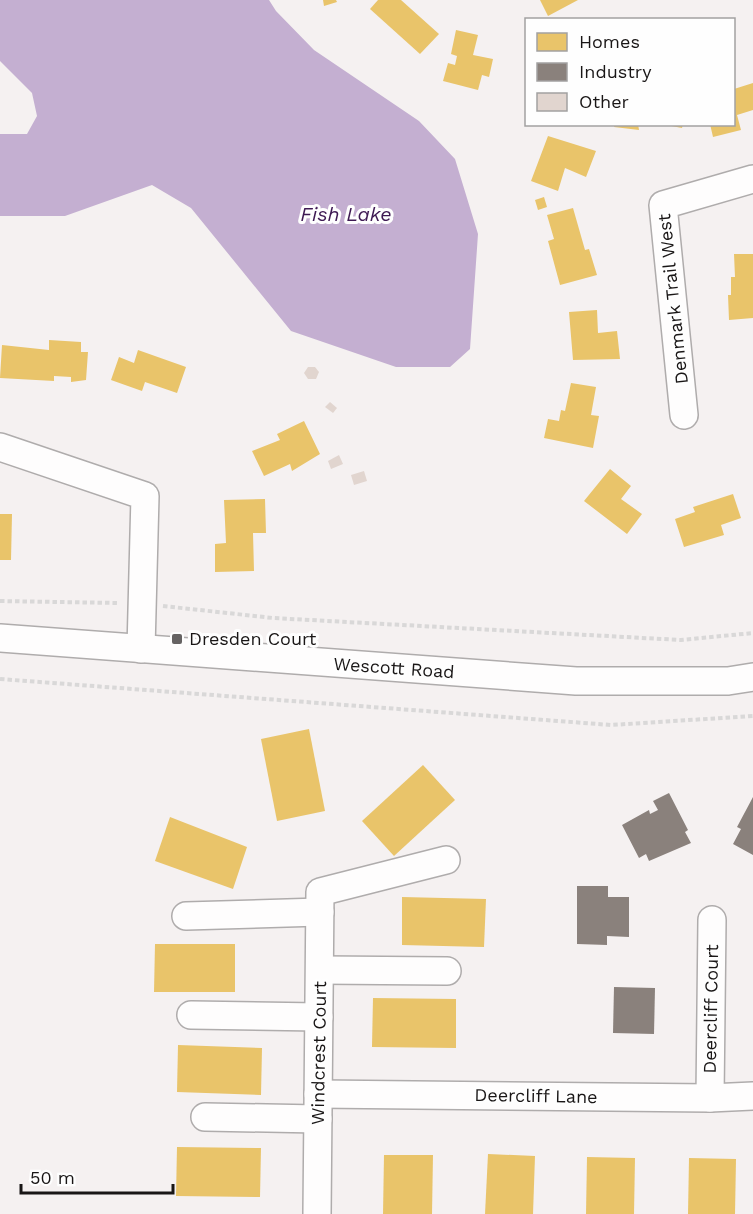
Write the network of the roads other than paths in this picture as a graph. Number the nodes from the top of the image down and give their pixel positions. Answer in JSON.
{"nodes":[{"id":1,"x":753,"y":179,"type":"edge"},
{"id":2,"x":684,"y":415,"type":"dead end"},
{"id":3,"x":0,"y":447,"type":"edge"},
{"id":4,"x":0,"y":638,"type":"edge"},
{"id":5,"x":141,"y":649,"type":"junction"},
{"id":6,"x":753,"y":677,"type":"edge"},
{"id":7,"x":446,"y":860,"type":"dead end"},
{"id":8,"x":320,"y":902,"type":"junction"},
{"id":9,"x":186,"y":916,"type":"dead end"},
{"id":10,"x":712,"y":920,"type":"dead end"},
{"id":11,"x":320,"y":970,"type":"junction"},
{"id":12,"x":447,"y":971,"type":"dead end"},
{"id":13,"x":191,"y":1015,"type":"dead end"},
{"id":14,"x":319,"y":1017,"type":"junction"},
{"id":15,"x":753,"y":1096,"type":"edge"},
{"id":16,"x":710,"y":1098,"type":"junction"},
{"id":17,"x":318,"y":1107,"type":"junction"},
{"id":18,"x":205,"y":1117,"type":"dead end"},
{"id":19,"x":317,"y":1214,"type":"edge"}],
"edges":[{"from":1,"to":2,"type":"street","name":"Denmark Trail West"},
{"from":3,"to":5,"type":"street"},
{"from":4,"to":5,"type":"street","name":"Wescott Road"},
{"from":5,"to":6,"type":"street","name":"Wescott Road"},
{"from":7,"to":8,"type":"street"},
{"from":8,"to":9,"type":"street"},
{"from":8,"to":11,"type":"street","name":"Windcrest Court"},
{"from":10,"to":16,"type":"street","name":"Deercliff Court"},
{"from":11,"to":12,"type":"street"},
{"from":11,"to":14,"type":"street","name":"Windcrest Court"},
{"from":13,"to":14,"type":"street"},
{"from":14,"to":17,"type":"street","name":"Windcrest Court"},
{"from":15,"to":16,"type":"street","name":"Deercliff Lane"},
{"from":16,"to":17,"type":"street","name":"Deercliff Lane"},
{"from":17,"to":18,"type":"street","name":"Deercliff Lane"},
{"from":17,"to":19,"type":"street","name":"Windcrest Court"}]}
